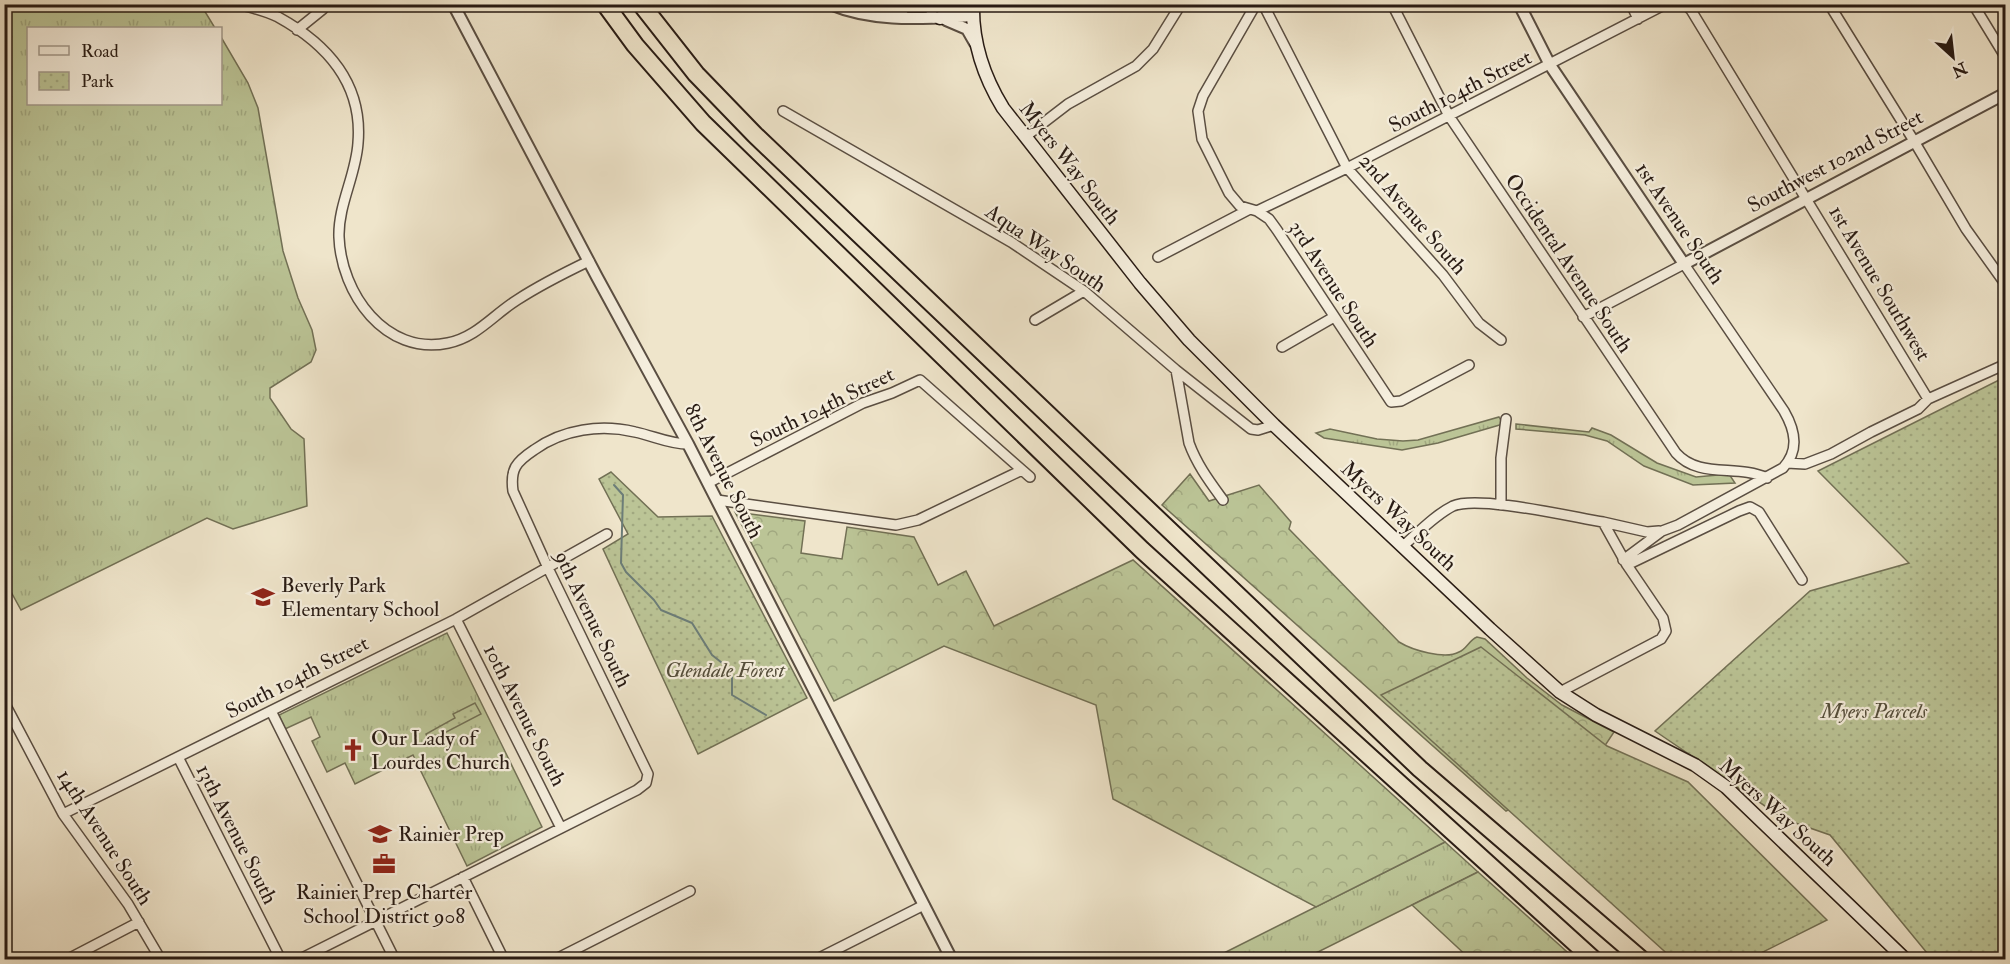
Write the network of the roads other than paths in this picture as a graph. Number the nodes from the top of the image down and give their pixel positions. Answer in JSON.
{"nodes":[{"id":1,"x":239,"y":4,"type":"edge"},
{"id":2,"x":453,"y":4,"type":"edge"},
{"id":3,"x":605,"y":4,"type":"edge"},
{"id":4,"x":613,"y":4,"type":"edge"},
{"id":5,"x":641,"y":4,"type":"edge"},
{"id":6,"x":830,"y":4,"type":"edge"},
{"id":7,"x":909,"y":4,"type":"edge"},
{"id":8,"x":928,"y":4,"type":"edge"},
{"id":9,"x":962,"y":4,"type":"edge"},
{"id":10,"x":1180,"y":4,"type":"edge"},
{"id":11,"x":1256,"y":4,"type":"edge"},
{"id":12,"x":1263,"y":4,"type":"edge"},
{"id":13,"x":1392,"y":4,"type":"edge"},
{"id":14,"x":1519,"y":4,"type":"edge"},
{"id":15,"x":1631,"y":4,"type":"edge"},
{"id":16,"x":1666,"y":4,"type":"edge"},
{"id":17,"x":1685,"y":4,"type":"edge"},
{"id":18,"x":1829,"y":4,"type":"edge"},
{"id":19,"x":1973,"y":4,"type":"edge"},
{"id":20,"x":323,"y":9,"type":"dead end"},
{"id":21,"x":973,"y":10,"type":"edge"},
{"id":22,"x":884,"y":18,"type":"junction"},
{"id":23,"x":937,"y":18,"type":"junction"},
{"id":24,"x":1638,"y":19,"type":"junction"},
{"id":25,"x":297,"y":30,"type":"junction"},
{"id":26,"x":979,"y":53,"type":"junction"},
{"id":27,"x":2006,"y":58,"type":"edge"},
{"id":28,"x":1550,"y":65,"type":"junction"},
{"id":29,"x":661,"y":74,"type":"junction"},
{"id":30,"x":2006,"y":93,"type":"edge"},
{"id":31,"x":783,"y":111,"type":"dead end"},
{"id":32,"x":1449,"y":116,"type":"junction"},
{"id":33,"x":1025,"y":137,"type":"junction"},
{"id":34,"x":1914,"y":141,"type":"junction"},
{"id":35,"x":1347,"y":168,"type":"junction"},
{"id":36,"x":1807,"y":197,"type":"junction"},
{"id":37,"x":1252,"y":211,"type":"junction"},
{"id":38,"x":1158,"y":257,"type":"dead end"},
{"id":39,"x":589,"y":261,"type":"junction"},
{"id":40,"x":1684,"y":264,"type":"junction"},
{"id":41,"x":2006,"y":285,"type":"edge"},
{"id":42,"x":1084,"y":291,"type":"junction"},
{"id":43,"x":1334,"y":317,"type":"junction"},
{"id":44,"x":1583,"y":317,"type":"junction"},
{"id":45,"x":1035,"y":320,"type":"dead end"},
{"id":46,"x":1501,"y":340,"type":"dead end"},
{"id":47,"x":1282,"y":347,"type":"dead end"},
{"id":48,"x":2006,"y":364,"type":"edge"},
{"id":49,"x":1469,"y":365,"type":"dead end"},
{"id":50,"x":1176,"y":370,"type":"junction"},
{"id":51,"x":1928,"y":399,"type":"junction"},
{"id":52,"x":1506,"y":419,"type":"dead end"},
{"id":53,"x":1274,"y":425,"type":"junction"},
{"id":54,"x":688,"y":444,"type":"junction"},
{"id":55,"x":1787,"y":463,"type":"junction"},
{"id":56,"x":1022,"y":470,"type":"junction"},
{"id":57,"x":1030,"y":477,"type":"dead end"},
{"id":58,"x":1767,"y":478,"type":"junction"},
{"id":59,"x":708,"y":483,"type":"junction"},
{"id":60,"x":717,"y":500,"type":"junction"},
{"id":61,"x":1223,"y":500,"type":"dead end"},
{"id":62,"x":1501,"y":505,"type":"junction"},
{"id":63,"x":1603,"y":522,"type":"junction"},
{"id":64,"x":1662,"y":531,"type":"junction"},
{"id":65,"x":607,"y":534,"type":"dead end"},
{"id":66,"x":1403,"y":546,"type":"junction"},
{"id":67,"x":1625,"y":562,"type":"junction"},
{"id":68,"x":548,"y":568,"type":"junction"},
{"id":69,"x":1802,"y":580,"type":"dead end"},
{"id":70,"x":456,"y":619,"type":"junction"},
{"id":71,"x":1560,"y":692,"type":"junction"},
{"id":72,"x":4,"y":702,"type":"edge"},
{"id":73,"x":271,"y":711,"type":"junction"},
{"id":74,"x":178,"y":757,"type":"junction"},
{"id":75,"x":63,"y":814,"type":"junction"},
{"id":76,"x":561,"y":828,"type":"junction"},
{"id":77,"x":463,"y":877,"type":"junction"},
{"id":78,"x":690,"y":891,"type":"dead end"},
{"id":79,"x":924,"y":905,"type":"junction"},
{"id":80,"x":377,"y":920,"type":"junction"},
{"id":81,"x":139,"y":922,"type":"junction"},
{"id":82,"x":66,"y":960,"type":"edge"},
{"id":83,"x":161,"y":960,"type":"edge"},
{"id":84,"x":281,"y":960,"type":"edge"},
{"id":85,"x":298,"y":960,"type":"edge"},
{"id":86,"x":395,"y":960,"type":"edge"},
{"id":87,"x":504,"y":960,"type":"edge"},
{"id":88,"x":554,"y":960,"type":"edge"},
{"id":89,"x":815,"y":960,"type":"edge"},
{"id":90,"x":952,"y":960,"type":"edge"},
{"id":91,"x":1594,"y":960,"type":"edge"},
{"id":92,"x":1642,"y":960,"type":"edge"},
{"id":93,"x":1906,"y":960,"type":"edge"}],
"edges":[{"from":1,"to":25,"type":"street"},
{"from":2,"to":39,"type":"street","name":"8th Avenue South"},
{"from":3,"to":29,"type":"highway"},
{"from":4,"to":29,"type":"highway"},
{"from":5,"to":92,"type":"highway"},
{"from":6,"to":22,"type":"street"},
{"from":7,"to":22,"type":"street"},
{"from":8,"to":23,"type":"street"},
{"from":9,"to":23,"type":"main road"},
{"from":10,"to":33,"type":"street"},
{"from":11,"to":37,"type":"street","name":"3rd Avenue South"},
{"from":12,"to":35,"type":"street","name":"2nd Avenue South"},
{"from":13,"to":32,"type":"street","name":"Occidental Avenue South"},
{"from":14,"to":28,"type":"street","name":"1st Avenue South"},
{"from":15,"to":24,"type":"street"},
{"from":16,"to":24,"type":"street","name":"South 104th Street"},
{"from":17,"to":36,"type":"street","name":"1st Avenue Southwest"},
{"from":18,"to":34,"type":"street"},
{"from":19,"to":27,"type":"street"},
{"from":20,"to":25,"type":"street"},
{"from":21,"to":23,"type":"street"},
{"from":21,"to":26,"type":"main road","name":"Myers Way South"},
{"from":22,"to":23,"type":"street"},
{"from":23,"to":26,"type":"street"},
{"from":24,"to":28,"type":"street","name":"South 104th Street"},
{"from":25,"to":39,"type":"street"},
{"from":26,"to":33,"type":"main road","name":"Myers Way South"},
{"from":28,"to":32,"type":"street","name":"South 104th Street"},
{"from":28,"to":40,"type":"street","name":"1st Avenue South"},
{"from":29,"to":91,"type":"highway"},
{"from":30,"to":34,"type":"street","name":"Southwest 102nd Street"},
{"from":31,"to":42,"type":"street","name":"Aqua Way South"},
{"from":32,"to":35,"type":"street","name":"South 104th Street"},
{"from":32,"to":44,"type":"street","name":"Occidental Avenue South"},
{"from":33,"to":53,"type":"main road","name":"Myers Way South"},
{"from":34,"to":36,"type":"street","name":"Southwest 102nd Street"},
{"from":34,"to":41,"type":"street"},
{"from":35,"to":37,"type":"street","name":"South 104th Street"},
{"from":35,"to":46,"type":"street","name":"2nd Avenue South"},
{"from":36,"to":40,"type":"street","name":"Southwest 102nd Street"},
{"from":36,"to":51,"type":"street","name":"1st Avenue Southwest"},
{"from":37,"to":38,"type":"street","name":"South 104th Street"},
{"from":37,"to":43,"type":"street","name":"3rd Avenue South"},
{"from":39,"to":54,"type":"street","name":"8th Avenue South"},
{"from":40,"to":44,"type":"street"},
{"from":40,"to":55,"type":"street","name":"1st Avenue South"},
{"from":42,"to":45,"type":"street"},
{"from":42,"to":50,"type":"street","name":"Aqua Way South"},
{"from":43,"to":47,"type":"street"},
{"from":43,"to":49,"type":"street","name":"3rd Avenue South"},
{"from":44,"to":58,"type":"street","name":"Occidental Avenue South"},
{"from":48,"to":51,"type":"street"},
{"from":50,"to":53,"type":"street","name":"Aqua Way South"},
{"from":50,"to":61,"type":"street"},
{"from":51,"to":55,"type":"street"},
{"from":52,"to":62,"type":"street"},
{"from":53,"to":66,"type":"main road","name":"Myers Way South"},
{"from":54,"to":59,"type":"street","name":"8th Avenue South"},
{"from":54,"to":68,"type":"street","name":"9th Avenue South"},
{"from":55,"to":58,"type":"street"},
{"from":56,"to":57,"type":"street"},
{"from":56,"to":59,"type":"street","name":"South 104th Street"},
{"from":56,"to":60,"type":"street"},
{"from":58,"to":64,"type":"street"},
{"from":59,"to":60,"type":"street","name":"8th Avenue South"},
{"from":60,"to":79,"type":"street","name":"8th Avenue South"},
{"from":62,"to":63,"type":"street"},
{"from":62,"to":66,"type":"street"},
{"from":63,"to":64,"type":"street"},
{"from":63,"to":67,"type":"street"},
{"from":64,"to":67,"type":"street"},
{"from":65,"to":68,"type":"street","name":"South 104th Street"},
{"from":66,"to":71,"type":"main road","name":"Myers Way South"},
{"from":67,"to":69,"type":"street"},
{"from":67,"to":71,"type":"street"},
{"from":68,"to":70,"type":"street","name":"South 104th Street"},
{"from":68,"to":76,"type":"street","name":"9th Avenue South"},
{"from":70,"to":73,"type":"street","name":"South 104th Street"},
{"from":70,"to":76,"type":"street","name":"10th Avenue South"},
{"from":71,"to":93,"type":"main road","name":"Myers Way South"},
{"from":72,"to":75,"type":"street","name":"14th Avenue South"},
{"from":73,"to":74,"type":"street","name":"South 104th Street"},
{"from":73,"to":80,"type":"street"},
{"from":74,"to":75,"type":"street","name":"South 104th Street"},
{"from":74,"to":84,"type":"street","name":"13th Avenue South"},
{"from":75,"to":81,"type":"street","name":"14th Avenue South"},
{"from":76,"to":77,"type":"street"},
{"from":77,"to":80,"type":"street"},
{"from":77,"to":87,"type":"street"},
{"from":78,"to":88,"type":"street"},
{"from":79,"to":89,"type":"street"},
{"from":79,"to":90,"type":"street","name":"8th Avenue South"},
{"from":80,"to":85,"type":"street"},
{"from":80,"to":86,"type":"street"},
{"from":81,"to":82,"type":"street"},
{"from":81,"to":83,"type":"street","name":"14th Avenue South"}]}
